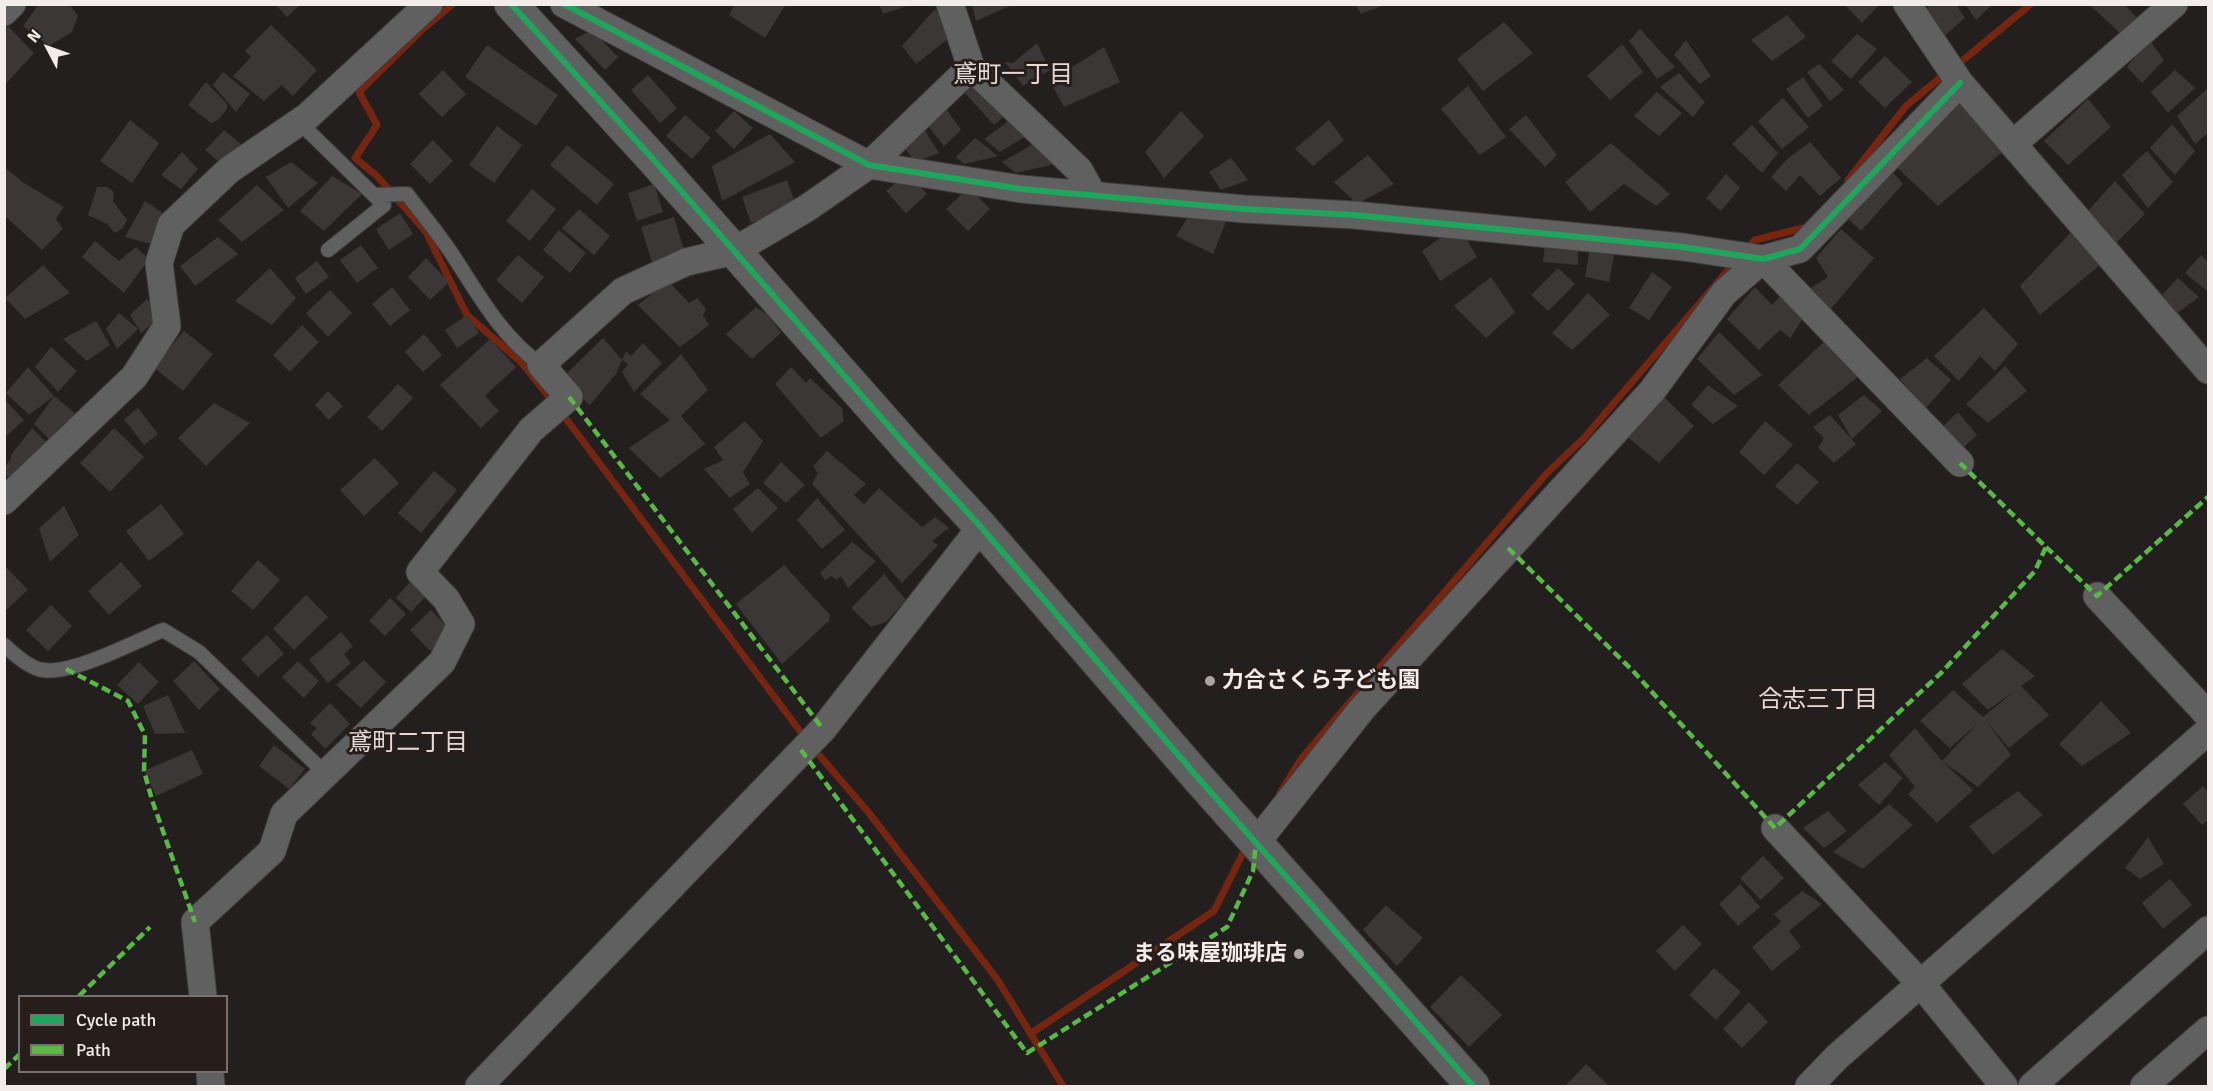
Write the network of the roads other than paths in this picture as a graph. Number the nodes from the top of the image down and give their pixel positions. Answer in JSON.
{"nodes":[{"id":1,"x":12,"y":4,"type":"edge"},
{"id":2,"x":429,"y":4,"type":"edge"},
{"id":3,"x":564,"y":4,"type":"edge"},
{"id":4,"x":950,"y":4,"type":"edge"},
{"id":5,"x":1907,"y":4,"type":"edge"},
{"id":6,"x":2174,"y":4,"type":"edge"},
{"id":7,"x":521,"y":6,"type":"edge"},
{"id":8,"x":4,"y":12,"type":"edge"},
{"id":9,"x":971,"y":67,"type":"junction"},
{"id":10,"x":1960,"y":84,"type":"junction"},
{"id":11,"x":299,"y":122,"type":"junction"},
{"id":12,"x":2014,"y":143,"type":"junction"},
{"id":13,"x":869,"y":165,"type":"junction"},
{"id":14,"x":374,"y":195,"type":"junction"},
{"id":15,"x":1093,"y":195,"type":"junction"},
{"id":16,"x":328,"y":250,"type":"dead end"},
{"id":17,"x":734,"y":251,"type":"junction"},
{"id":18,"x":1763,"y":259,"type":"junction"},
{"id":19,"x":541,"y":365,"type":"junction"},
{"id":20,"x":2208,"y":370,"type":"edge"},
{"id":21,"x":1960,"y":463,"type":"dead end"},
{"id":22,"x":4,"y":501,"type":"edge"},
{"id":23,"x":981,"y":526,"type":"junction"},
{"id":24,"x":2097,"y":596,"type":"dead end"},
{"id":25,"x":4,"y":645,"type":"edge"},
{"id":26,"x":2208,"y":715,"type":"edge"},
{"id":27,"x":2208,"y":731,"type":"edge"},
{"id":28,"x":326,"y":774,"type":"junction"},
{"id":29,"x":1775,"y":828,"type":"dead end"},
{"id":30,"x":1256,"y":843,"type":"junction"},
{"id":31,"x":2208,"y":930,"type":"edge"},
{"id":32,"x":1921,"y":984,"type":"junction"},
{"id":33,"x":203,"y":995,"type":"edge"},
{"id":34,"x":2208,"y":1030,"type":"edge"},
{"id":35,"x":479,"y":1086,"type":"edge"},
{"id":36,"x":1473,"y":1086,"type":"edge"},
{"id":37,"x":1809,"y":1086,"type":"edge"},
{"id":38,"x":2004,"y":1086,"type":"edge"},
{"id":39,"x":2032,"y":1086,"type":"edge"},
{"id":40,"x":2144,"y":1086,"type":"edge"}],
"edges":[{"from":1,"to":8,"type":"street"},
{"from":2,"to":11,"type":"street"},
{"from":3,"to":13,"type":"street"},
{"from":4,"to":9,"type":"street"},
{"from":5,"to":10,"type":"street"},
{"from":6,"to":12,"type":"street"},
{"from":7,"to":17,"type":"street"},
{"from":9,"to":13,"type":"street"},
{"from":9,"to":15,"type":"street"},
{"from":10,"to":12,"type":"street"},
{"from":10,"to":18,"type":"street"},
{"from":11,"to":14,"type":"lane"},
{"from":11,"to":22,"type":"street"},
{"from":12,"to":20,"type":"street"},
{"from":13,"to":15,"type":"street"},
{"from":13,"to":17,"type":"street"},
{"from":14,"to":16,"type":"lane"},
{"from":14,"to":19,"type":"lane"},
{"from":15,"to":18,"type":"street"},
{"from":17,"to":19,"type":"street"},
{"from":17,"to":23,"type":"street"},
{"from":18,"to":21,"type":"street"},
{"from":18,"to":30,"type":"street"},
{"from":19,"to":28,"type":"street"},
{"from":23,"to":30,"type":"street"},
{"from":23,"to":35,"type":"street"},
{"from":24,"to":26,"type":"street"},
{"from":25,"to":28,"type":"lane"},
{"from":27,"to":32,"type":"street"},
{"from":28,"to":33,"type":"street"},
{"from":29,"to":32,"type":"street"},
{"from":30,"to":36,"type":"street"},
{"from":31,"to":39,"type":"street"},
{"from":32,"to":37,"type":"street"},
{"from":32,"to":38,"type":"street"},
{"from":34,"to":40,"type":"street"}]}
